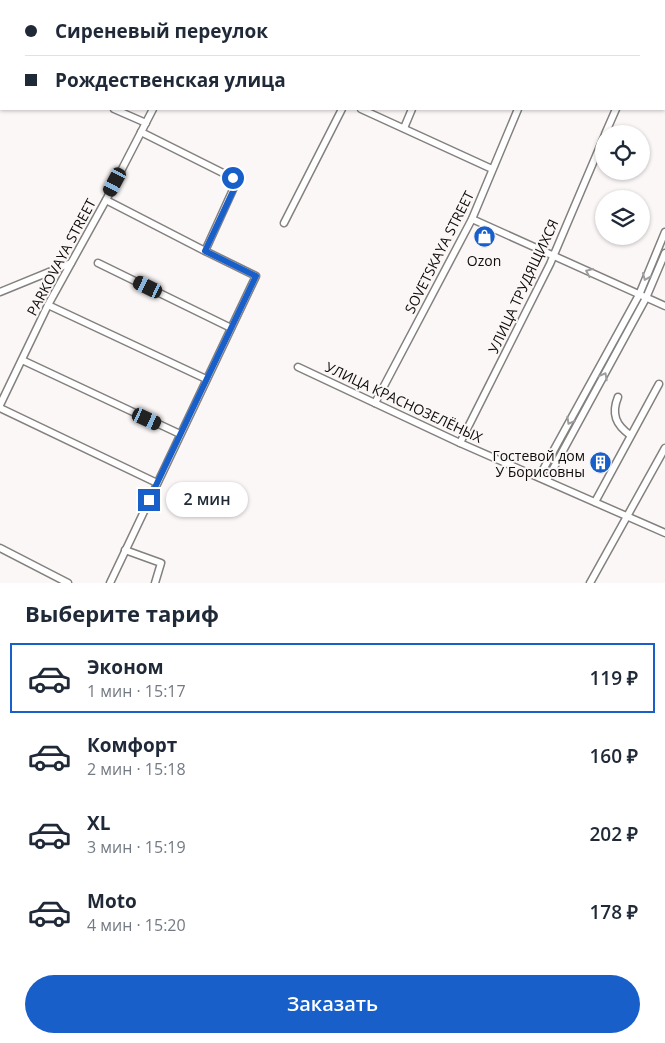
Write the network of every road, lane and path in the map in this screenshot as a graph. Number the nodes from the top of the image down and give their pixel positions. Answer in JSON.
{"nodes":[{"id":1,"x":116,"y":110,"type":"edge"},
{"id":2,"x":152,"y":110,"type":"edge"},
{"id":3,"x":341,"y":110,"type":"edge"},
{"id":4,"x":363,"y":110,"type":"edge"},
{"id":5,"x":412,"y":110,"type":"edge"},
{"id":6,"x":518,"y":110,"type":"edge"},
{"id":7,"x":616,"y":110,"type":"edge"},
{"id":8,"x":146,"y":123,"type":"junction"},
{"id":9,"x":609,"y":125,"type":"edge"},
{"id":10,"x":404,"y":128,"type":"junction"},
{"id":11,"x":141,"y":132,"type":"junction"},
{"id":12,"x":595,"y":159,"type":"edge"},
{"id":13,"x":492,"y":169,"type":"junction"},
{"id":14,"x":106,"y":200,"type":"junction"},
{"id":15,"x":472,"y":219,"type":"junction"},
{"id":16,"x":284,"y":223,"type":"dead end"},
{"id":17,"x":665,"y":232,"type":"edge"},
{"id":18,"x":205,"y":251,"type":"junction"},
{"id":19,"x":665,"y":253,"type":"edge"},
{"id":20,"x":553,"y":256,"type":"junction"},
{"id":21,"x":71,"y":263,"type":"junction"},
{"id":22,"x":98,"y":263,"type":"dead end"},
{"id":23,"x":0,"y":292,"type":"edge"},
{"id":24,"x":639,"y":295,"type":"junction"},
{"id":25,"x":646,"y":298,"type":"junction"},
{"id":26,"x":48,"y":305,"type":"junction"},
{"id":27,"x":665,"y":306,"type":"edge"},
{"id":28,"x":232,"y":328,"type":"junction"},
{"id":29,"x":22,"y":360,"type":"junction"},
{"id":30,"x":298,"y":366,"type":"dead end"},
{"id":31,"x":206,"y":380,"type":"junction"},
{"id":32,"x":659,"y":384,"type":"dead end"},
{"id":33,"x":618,"y":397,"type":"dead end"},
{"id":34,"x":375,"y":403,"type":"junction"},
{"id":35,"x":0,"y":405,"type":"edge"},
{"id":36,"x":0,"y":408,"type":"edge"},
{"id":37,"x":180,"y":434,"type":"junction"},
{"id":38,"x":630,"y":435,"type":"junction"},
{"id":39,"x":460,"y":443,"type":"junction"},
{"id":40,"x":665,"y":448,"type":"edge"},
{"id":41,"x":539,"y":477,"type":"junction"},
{"id":42,"x":547,"y":480,"type":"junction"},
{"id":43,"x":157,"y":483,"type":"junction"},
{"id":44,"x":595,"y":502,"type":"junction"},
{"id":45,"x":627,"y":516,"type":"junction"},
{"id":46,"x":665,"y":533,"type":"edge"},
{"id":47,"x":0,"y":548,"type":"edge"},
{"id":48,"x":125,"y":550,"type":"junction"},
{"id":49,"x":68,"y":583,"type":"edge"},
{"id":50,"x":110,"y":583,"type":"edge"},
{"id":51,"x":155,"y":583,"type":"edge"},
{"id":52,"x":590,"y":583,"type":"edge"}],
"edges":[{"from":1,"to":8,"type":"street"},
{"from":2,"to":8,"type":"street","name":"PARKOVAYA STREET"},
{"from":3,"to":16,"type":"street"},
{"from":4,"to":10,"type":"street"},
{"from":5,"to":10,"type":"street"},
{"from":6,"to":13,"type":"street","name":"SOVETSKAYA STREET"},
{"from":7,"to":9,"type":"street"},
{"from":8,"to":11,"type":"street","name":"PARKOVAYA STREET"},
{"from":10,"to":13,"type":"street"},
{"from":11,"to":14,"type":"street","name":"PARKOVAYA STREET"},
{"from":11,"to":18,"type":"street"},
{"from":12,"to":20,"type":"street","name":"УЛИЦА ТРУДЯЩИХСЯ"},
{"from":13,"to":15,"type":"street","name":"SOVETSKAYA STREET"},
{"from":14,"to":18,"type":"street"},
{"from":14,"to":21,"type":"street","name":"PARKOVAYA STREET"},
{"from":15,"to":20,"type":"street"},
{"from":15,"to":34,"type":"street","name":"SOVETSKAYA STREET"},
{"from":17,"to":24,"type":"street","one_way":true},
{"from":18,"to":28,"type":"street"},
{"from":19,"to":25,"type":"street"},
{"from":24,"to":20,"type":"street","one_way":true},
{"from":20,"to":39,"type":"street","name":"УЛИЦА ТРУДЯЩИХСЯ"},
{"from":21,"to":23,"type":"street"},
{"from":21,"to":26,"type":"street","name":"PARKOVAYA STREET"},
{"from":22,"to":28,"type":"street"},
{"from":24,"to":25,"type":"street"},
{"from":24,"to":41,"type":"street","one_way":true},
{"from":25,"to":27,"type":"street"},
{"from":42,"to":25,"type":"street","one_way":true},
{"from":26,"to":29,"type":"street","name":"PARKOVAYA STREET"},
{"from":26,"to":31,"type":"street"},
{"from":28,"to":31,"type":"street"},
{"from":29,"to":35,"type":"street","name":"PARKOVAYA STREET"},
{"from":29,"to":37,"type":"street"},
{"from":30,"to":34,"type":"street","name":"УЛИЦА КРАСНОЗЕЛЁНЫХ"},
{"from":31,"to":37,"type":"street"},
{"from":32,"to":38,"type":"street"},
{"from":33,"to":38,"type":"street"},
{"from":34,"to":39,"type":"street","name":"УЛИЦА КРАСНОЗЕЛЁНЫХ"},
{"from":36,"to":43,"type":"street"},
{"from":37,"to":43,"type":"street"},
{"from":38,"to":44,"type":"street"},
{"from":39,"to":41,"type":"street","name":"УЛИЦА КРАСНОЗЕЛЁНЫХ"},
{"from":40,"to":45,"type":"street"},
{"from":41,"to":42,"type":"street","name":"УЛИЦА КРАСНОЗЕЛЁНЫХ"},
{"from":42,"to":44,"type":"street","name":"УЛИЦА КРАСНОЗЕЛЁНЫХ"},
{"from":43,"to":48,"type":"street"},
{"from":44,"to":45,"type":"street","name":"УЛИЦА КРАСНОЗЕЛЁНЫХ"},
{"from":45,"to":46,"type":"street","name":"УЛИЦА КРАСНОЗЕЛЁНЫХ"},
{"from":45,"to":52,"type":"street"},
{"from":47,"to":49,"type":"street"},
{"from":48,"to":50,"type":"street"},
{"from":48,"to":51,"type":"street"}]}
